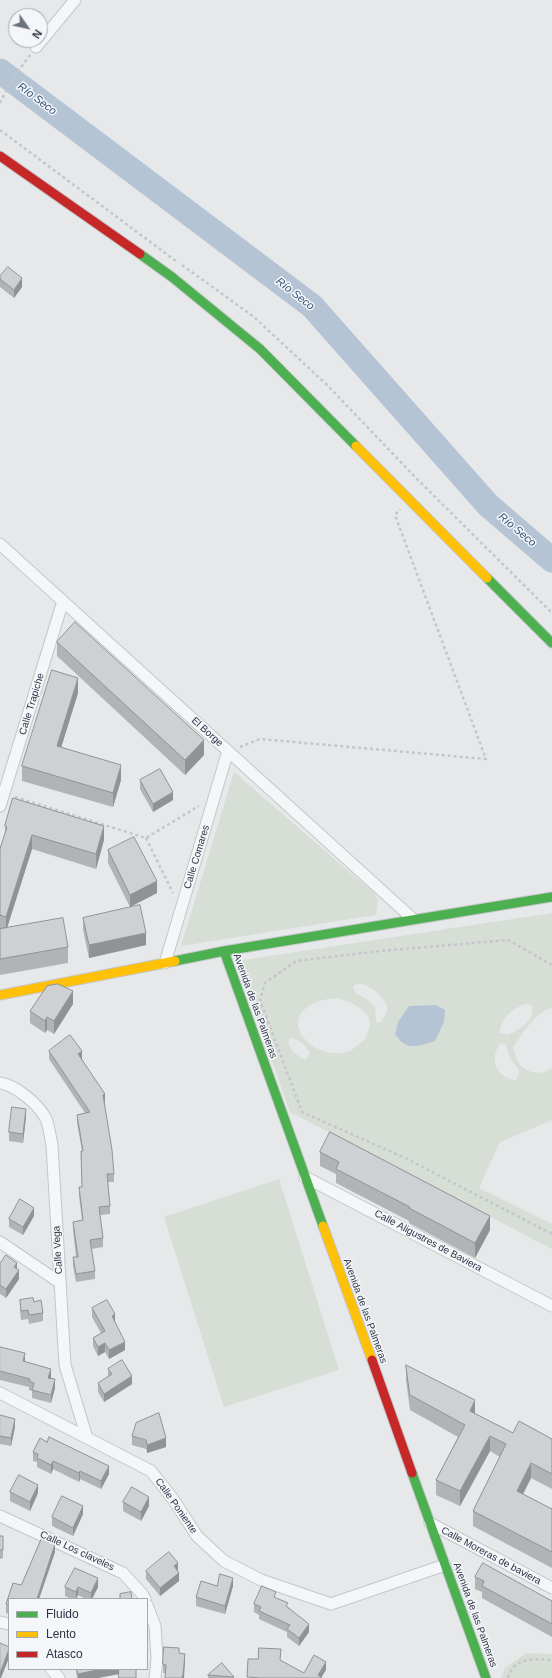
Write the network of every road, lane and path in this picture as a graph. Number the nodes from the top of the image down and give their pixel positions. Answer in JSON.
{"nodes":[{"id":1,"x":75,"y":0,"type":"edge"},
{"id":2,"x":48,"y":33,"type":"edge"},
{"id":3,"x":35,"y":48,"type":"edge"},
{"id":4,"x":0,"y":103,"type":"edge"},
{"id":5,"x":0,"y":156,"type":"edge"},
{"id":6,"x":408,"y":499,"type":"junction"},
{"id":7,"x":0,"y":544,"type":"edge"},
{"id":8,"x":63,"y":601,"type":"junction"},
{"id":9,"x":552,"y":643,"type":"edge"},
{"id":10,"x":228,"y":751,"type":"junction"},
{"id":11,"x":2,"y":793,"type":"edge"},
{"id":12,"x":215,"y":796,"type":"junction"},
{"id":13,"x":0,"y":806,"type":"edge"},
{"id":14,"x":146,"y":838,"type":"junction"},
{"id":15,"x":552,"y":897,"type":"edge"},
{"id":16,"x":181,"y":909,"type":"junction"},
{"id":17,"x":414,"y":920,"type":"junction"},
{"id":18,"x":224,"y":951,"type":"junction"},
{"id":19,"x":165,"y":963,"type":"junction"},
{"id":20,"x":552,"y":965,"type":"edge"},
{"id":21,"x":0,"y":995,"type":"edge"},
{"id":22,"x":0,"y":1083,"type":"edge"},
{"id":23,"x":305,"y":1177,"type":"junction"},
{"id":24,"x":552,"y":1234,"type":"edge"},
{"id":25,"x":0,"y":1242,"type":"edge"},
{"id":26,"x":60,"y":1282,"type":"junction"},
{"id":27,"x":552,"y":1306,"type":"edge"},
{"id":28,"x":0,"y":1393,"type":"edge"},
{"id":29,"x":87,"y":1438,"type":"junction"},
{"id":30,"x":0,"y":1516,"type":"edge"},
{"id":31,"x":430,"y":1523,"type":"junction"},
{"id":32,"x":445,"y":1565,"type":"junction"},
{"id":33,"x":552,"y":1588,"type":"edge"},
{"id":34,"x":144,"y":1598,"type":"edge"},
{"id":35,"x":148,"y":1608,"type":"edge"},
{"id":36,"x":552,"y":1660,"type":"edge"},
{"id":37,"x":52,"y":1670,"type":"edge"},
{"id":38,"x":58,"y":1678,"type":"edge"},
{"id":39,"x":155,"y":1678,"type":"edge"},
{"id":40,"x":486,"y":1678,"type":"edge"},
{"id":41,"x":508,"y":1678,"type":"edge"}],
"edges":[{"from":1,"to":2,"type":"street"},
{"from":3,"to":4,"type":"path"},
{"from":5,"to":6,"type":"street"},
{"from":6,"to":9,"type":"street"},
{"from":6,"to":10,"type":"path"},
{"from":7,"to":8,"type":"street","name":"El Borge"},
{"from":8,"to":10,"type":"street","name":"El Borge"},
{"from":8,"to":11,"type":"street","name":"Calle Trapiche"},
{"from":10,"to":12,"type":"street","name":"Calle Comares"},
{"from":10,"to":17,"type":"street","name":"El Borge"},
{"from":11,"to":13,"type":"street","name":"Calle Trapiche"},
{"from":11,"to":14,"type":"path"},
{"from":12,"to":14,"type":"path"},
{"from":12,"to":16,"type":"street","name":"Calle Comares"},
{"from":14,"to":16,"type":"path"},
{"from":15,"to":17,"type":"street"},
{"from":16,"to":19,"type":"street","name":"Calle Comares"},
{"from":17,"to":18,"type":"street"},
{"from":18,"to":19,"type":"street"},
{"from":18,"to":23,"type":"street","name":"Avenida de las Palmeras"},
{"from":19,"to":21,"type":"street"},
{"from":20,"to":24,"type":"path"},
{"from":22,"to":26,"type":"street","name":"Calle Vega"},
{"from":23,"to":27,"type":"street","name":"Calle Aligustres de Baviera"},
{"from":23,"to":31,"type":"street","name":"Avenida de las Palmeras"},
{"from":25,"to":26,"type":"street"},
{"from":26,"to":29,"type":"street","name":"Calle Vega"},
{"from":28,"to":29,"type":"street","name":"Calle Poniente"},
{"from":29,"to":32,"type":"street","name":"Calle Poniente"},
{"from":30,"to":34,"type":"street","name":"Calle Los claveles"},
{"from":31,"to":32,"type":"street","name":"Avenida de las Palmeras"},
{"from":31,"to":33,"type":"street","name":"Calle Moreras de baviera"},
{"from":32,"to":40,"type":"street","name":"Avenida de las Palmeras"},
{"from":35,"to":39,"type":"street"},
{"from":36,"to":41,"type":"path"},
{"from":37,"to":38,"type":"street"}]}
